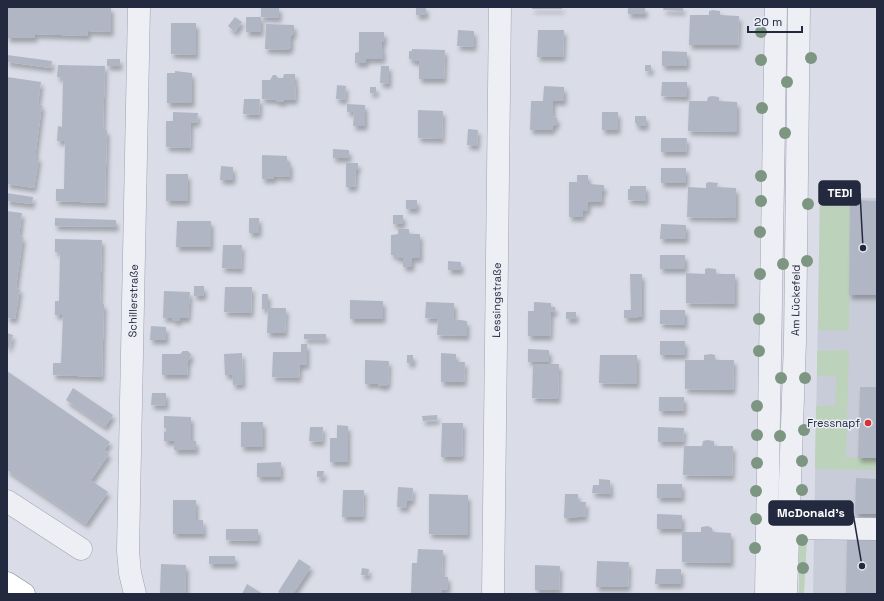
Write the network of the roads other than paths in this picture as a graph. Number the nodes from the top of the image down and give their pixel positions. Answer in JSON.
{"nodes":[{"id":1,"x":139,"y":7,"type":"edge"},
{"id":2,"x":500,"y":7,"type":"edge"},
{"id":3,"x":776,"y":7,"type":"edge"},
{"id":4,"x":799,"y":7,"type":"edge"},
{"id":5,"x":7,"y":501,"type":"edge"},
{"id":6,"x":877,"y":519,"type":"edge"},
{"id":7,"x":789,"y":522,"type":"junction"},
{"id":8,"x":877,"y":529,"type":"edge"},
{"id":9,"x":81,"y":549,"type":"dead end"},
{"id":10,"x":7,"y":582,"type":"edge"},
{"id":11,"x":24,"y":594,"type":"edge"},
{"id":12,"x":134,"y":594,"type":"edge"},
{"id":13,"x":493,"y":594,"type":"edge"},
{"id":14,"x":766,"y":594,"type":"edge"},
{"id":15,"x":786,"y":594,"type":"edge"}],
"edges":[{"from":1,"to":12,"type":"street","name":"Schillerstraße"},
{"from":2,"to":13,"type":"street","name":"Lessingstraße"},
{"from":3,"to":14,"type":"street"},
{"from":4,"to":7,"type":"street","name":"Am Lückefeld"},
{"from":5,"to":9,"type":"street"},
{"from":6,"to":7,"type":"street"},
{"from":7,"to":8,"type":"street"},
{"from":7,"to":15,"type":"street","name":"Am Lückefeld"},
{"from":10,"to":11,"type":"highway"}]}
